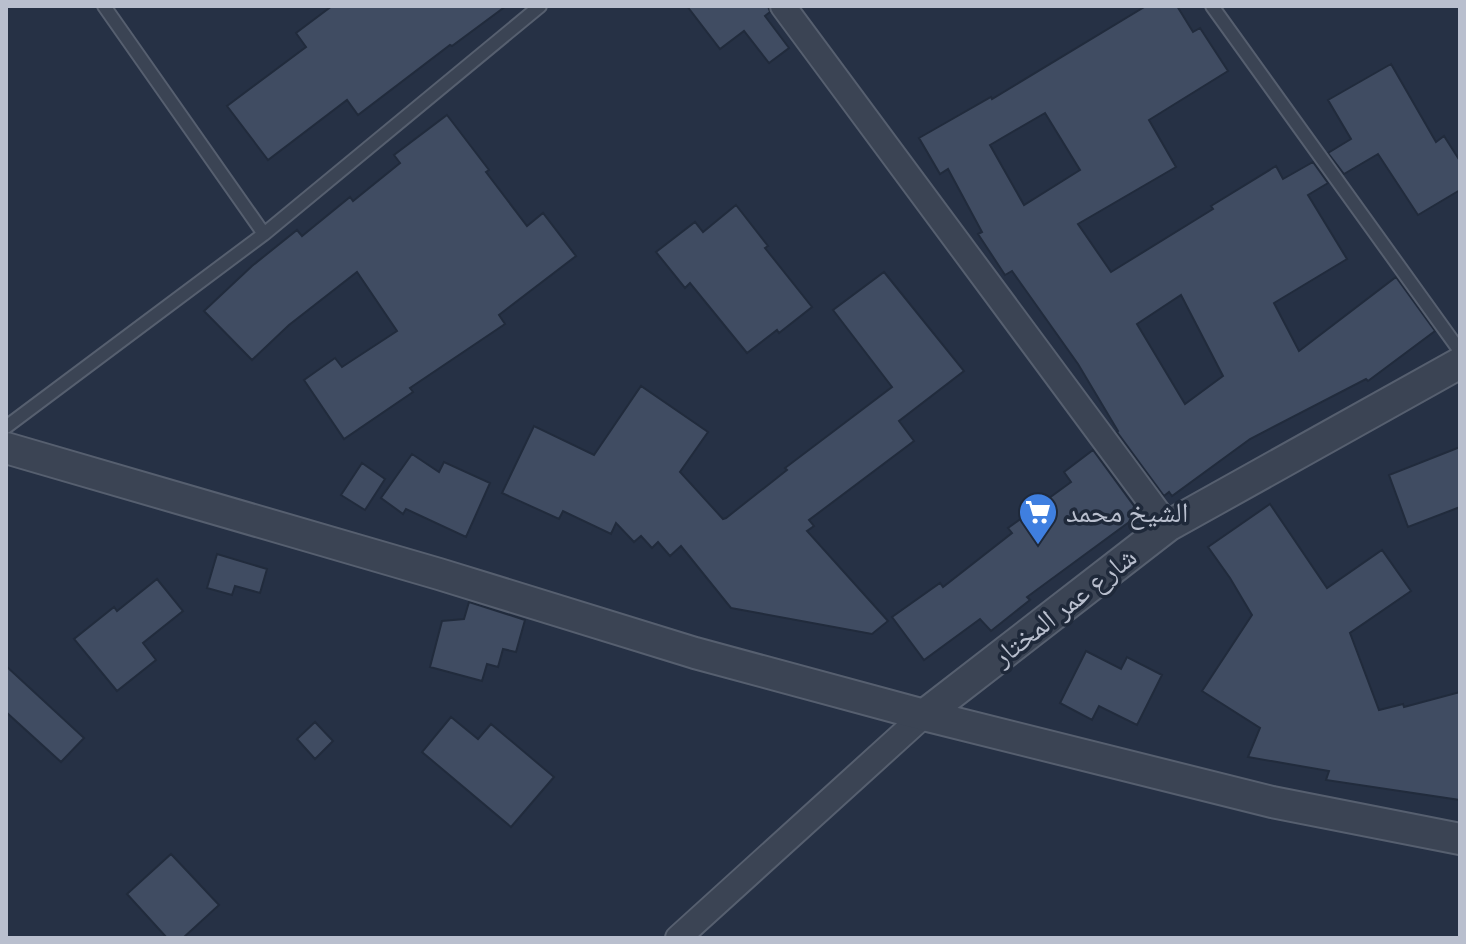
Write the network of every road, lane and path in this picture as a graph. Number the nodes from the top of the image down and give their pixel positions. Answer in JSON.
{"nodes":[{"id":1,"x":104,"y":6,"type":"edge"},
{"id":2,"x":540,"y":6,"type":"edge"},
{"id":3,"x":783,"y":6,"type":"edge"},
{"id":4,"x":1212,"y":6,"type":"edge"},
{"id":5,"x":264,"y":234,"type":"junction"},
{"id":6,"x":1460,"y":351,"type":"edge"},
{"id":7,"x":1460,"y":363,"type":"edge"},
{"id":8,"x":6,"y":427,"type":"edge"},
{"id":9,"x":6,"y":448,"type":"edge"},
{"id":10,"x":1168,"y":526,"type":"junction"},
{"id":11,"x":924,"y":715,"type":"junction"},
{"id":12,"x":1460,"y":839,"type":"edge"},
{"id":13,"x":678,"y":938,"type":"edge"}],
"edges":[{"from":1,"to":5,"type":"lane"},
{"from":2,"to":5,"type":"lane"},
{"from":3,"to":10,"type":"street"},
{"from":4,"to":6,"type":"lane"},
{"from":5,"to":8,"type":"lane"},
{"from":7,"to":10,"type":"street","name":"شارع عمر المختار"},
{"from":9,"to":11,"type":"street"},
{"from":10,"to":11,"type":"street","name":"شارع عمر المختار"},
{"from":11,"to":12,"type":"street"},
{"from":11,"to":13,"type":"street"}]}
